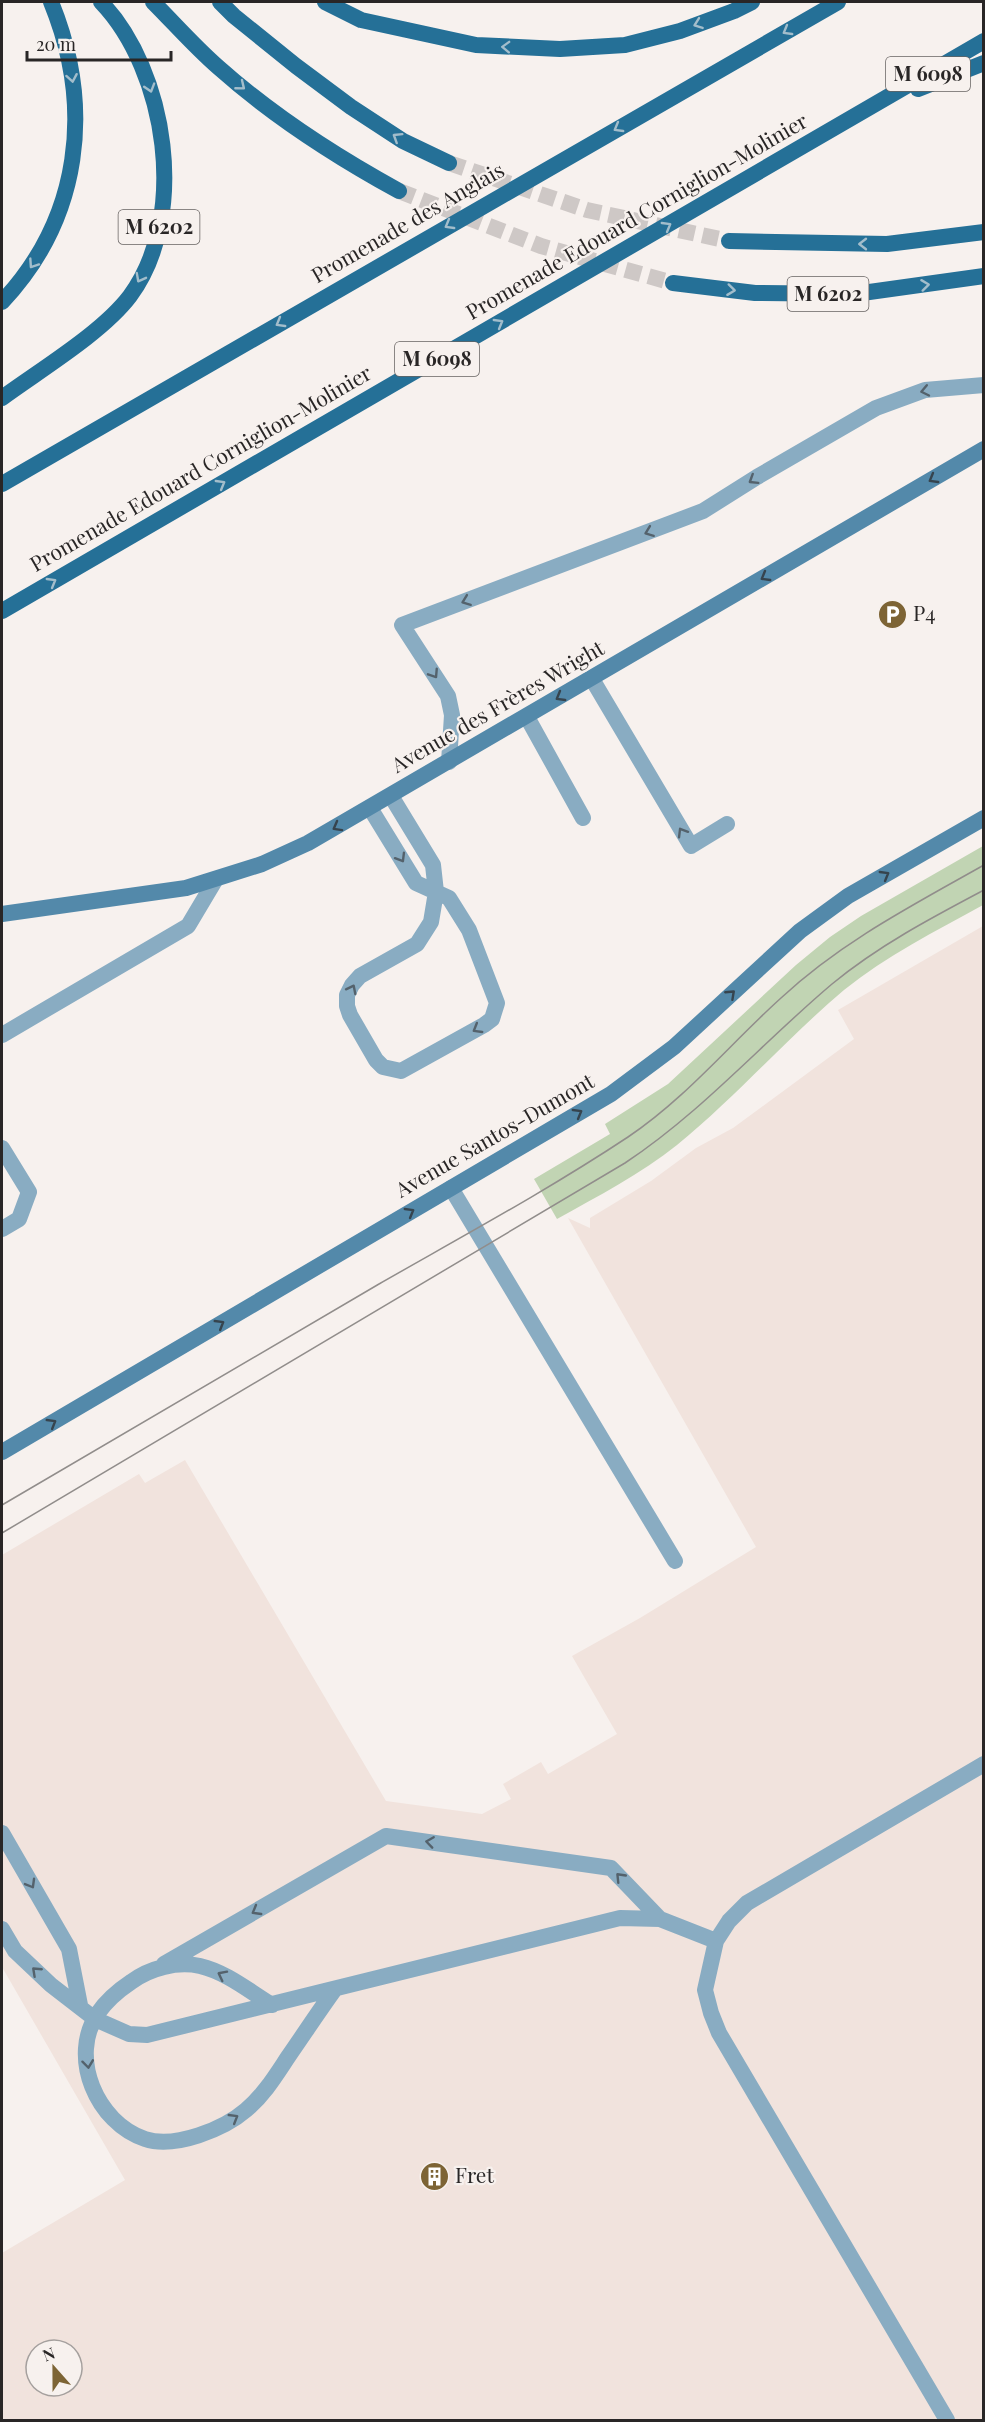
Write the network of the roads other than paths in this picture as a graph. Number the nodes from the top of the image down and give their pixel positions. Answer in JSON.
{"nodes":[{"id":1,"x":51,"y":2,"type":"edge"},
{"id":2,"x":101,"y":2,"type":"edge"},
{"id":3,"x":153,"y":2,"type":"edge"},
{"id":4,"x":220,"y":2,"type":"edge"},
{"id":5,"x":324,"y":2,"type":"edge"},
{"id":6,"x":752,"y":2,"type":"edge"},
{"id":7,"x":838,"y":2,"type":"edge"},
{"id":8,"x":984,"y":40,"type":"edge"},
{"id":9,"x":984,"y":63,"type":"edge"},
{"id":10,"x":873,"y":107,"type":"junction"},
{"id":11,"x":449,"y":163,"type":"tunnel mouth"},
{"id":12,"x":399,"y":191,"type":"tunnel mouth"},
{"id":13,"x":984,"y":232,"type":"edge"},
{"id":14,"x":729,"y":241,"type":"tunnel mouth"},
{"id":15,"x":984,"y":276,"type":"edge"},
{"id":16,"x":673,"y":283,"type":"tunnel mouth"},
{"id":17,"x":2,"y":302,"type":"edge"},
{"id":18,"x":984,"y":385,"type":"edge"},
{"id":19,"x":2,"y":398,"type":"edge"},
{"id":20,"x":984,"y":449,"type":"edge"},
{"id":21,"x":2,"y":484,"type":"edge"},
{"id":22,"x":2,"y":611,"type":"edge"},
{"id":23,"x":592,"y":679,"type":"junction"},
{"id":24,"x":527,"y":717,"type":"junction"},
{"id":25,"x":449,"y":762,"type":"junction"},
{"id":26,"x":391,"y":796,"type":"junction"},
{"id":27,"x":370,"y":808,"type":"junction"},
{"id":28,"x":583,"y":818,"type":"dead end"},
{"id":29,"x":984,"y":818,"type":"edge"},
{"id":30,"x":727,"y":824,"type":"dead end"},
{"id":31,"x":216,"y":879,"type":"junction"},
{"id":32,"x":436,"y":892,"type":"junction"},
{"id":33,"x":2,"y":914,"type":"edge"},
{"id":34,"x":2,"y":1035,"type":"edge"},
{"id":35,"x":2,"y":1148,"type":"edge"},
{"id":36,"x":451,"y":1188,"type":"junction"},
{"id":37,"x":2,"y":1229,"type":"edge"},
{"id":38,"x":2,"y":1452,"type":"edge"},
{"id":39,"x":675,"y":1561,"type":"dead end"},
{"id":40,"x":984,"y":1764,"type":"edge"},
{"id":41,"x":2,"y":1833,"type":"edge"},
{"id":42,"x":660,"y":1919,"type":"junction"},
{"id":43,"x":2,"y":1929,"type":"edge"},
{"id":44,"x":716,"y":1941,"type":"junction"},
{"id":45,"x":153,"y":1970,"type":"junction"},
{"id":46,"x":334,"y":1989,"type":"junction"},
{"id":47,"x":80,"y":2005,"type":"junction"},
{"id":48,"x":272,"y":2005,"type":"junction"},
{"id":49,"x":95,"y":2019,"type":"junction"},
{"id":50,"x":947,"y":2421,"type":"edge"}],
"edges":[{"from":1,"to":17,"type":"main road","one_way":true},
{"from":2,"to":19,"type":"main road","number":"M 6202","one_way":true},
{"from":3,"to":12,"type":"main road","one_way":true},
{"from":11,"to":4,"type":"main road","one_way":true},
{"from":6,"to":5,"type":"main road","one_way":true},
{"from":7,"to":21,"type":"main road","name":"Promenade des Anglais","one_way":true},
{"from":8,"to":10,"type":"main road","name":"Promenade Edouard Corniglion-Molinier","number":"M 6098"},
{"from":9,"to":10,"type":"main road"},
{"from":22,"to":10,"type":"main road","name":"Promenade Edouard Corniglion-Molinier","number":"M 6098","one_way":true},
{"from":13,"to":14,"type":"main road","one_way":true},
{"from":16,"to":15,"type":"main road","number":"M 6202","one_way":true},
{"from":18,"to":25,"type":"lane","one_way":true},
{"from":20,"to":23,"type":"main road","name":"Avenue des Frères Wright","one_way":true},
{"from":23,"to":24,"type":"main road","name":"Avenue des Frères Wright","one_way":true},
{"from":30,"to":23,"type":"lane","one_way":true},
{"from":24,"to":25,"type":"main road","name":"Avenue des Frères Wright"},
{"from":24,"to":28,"type":"lane"},
{"from":25,"to":26,"type":"main road","name":"Avenue des Frères Wright"},
{"from":26,"to":27,"type":"main road","name":"Avenue des Frères Wright"},
{"from":26,"to":32,"type":"lane"},
{"from":27,"to":31,"type":"main road","name":"Avenue des Frères Wright","one_way":true},
{"from":27,"to":32,"type":"lane","one_way":true},
{"from":36,"to":29,"type":"main road","name":"Avenue Santos-Dumont","one_way":true},
{"from":31,"to":33,"type":"main road","name":"Avenue des Frères Wright"},
{"from":31,"to":34,"type":"lane"},
{"from":32,"to":32,"type":"lane","one_way":true},
{"from":35,"to":37,"type":"lane"},
{"from":38,"to":36,"type":"main road","name":"Avenue Santos-Dumont","one_way":true},
{"from":36,"to":39,"type":"lane"},
{"from":40,"to":44,"type":"lane"},
{"from":41,"to":47,"type":"lane","one_way":true},
{"from":42,"to":44,"type":"lane"},
{"from":42,"to":45,"type":"lane","one_way":true},
{"from":42,"to":46,"type":"lane"},
{"from":47,"to":43,"type":"lane","one_way":true},
{"from":44,"to":50,"type":"lane"},
{"from":48,"to":45,"type":"lane","one_way":true},
{"from":45,"to":49,"type":"lane"},
{"from":46,"to":48,"type":"lane"},
{"from":49,"to":46,"type":"lane","one_way":true},
{"from":47,"to":49,"type":"lane"},
{"from":48,"to":49,"type":"lane"}]}
